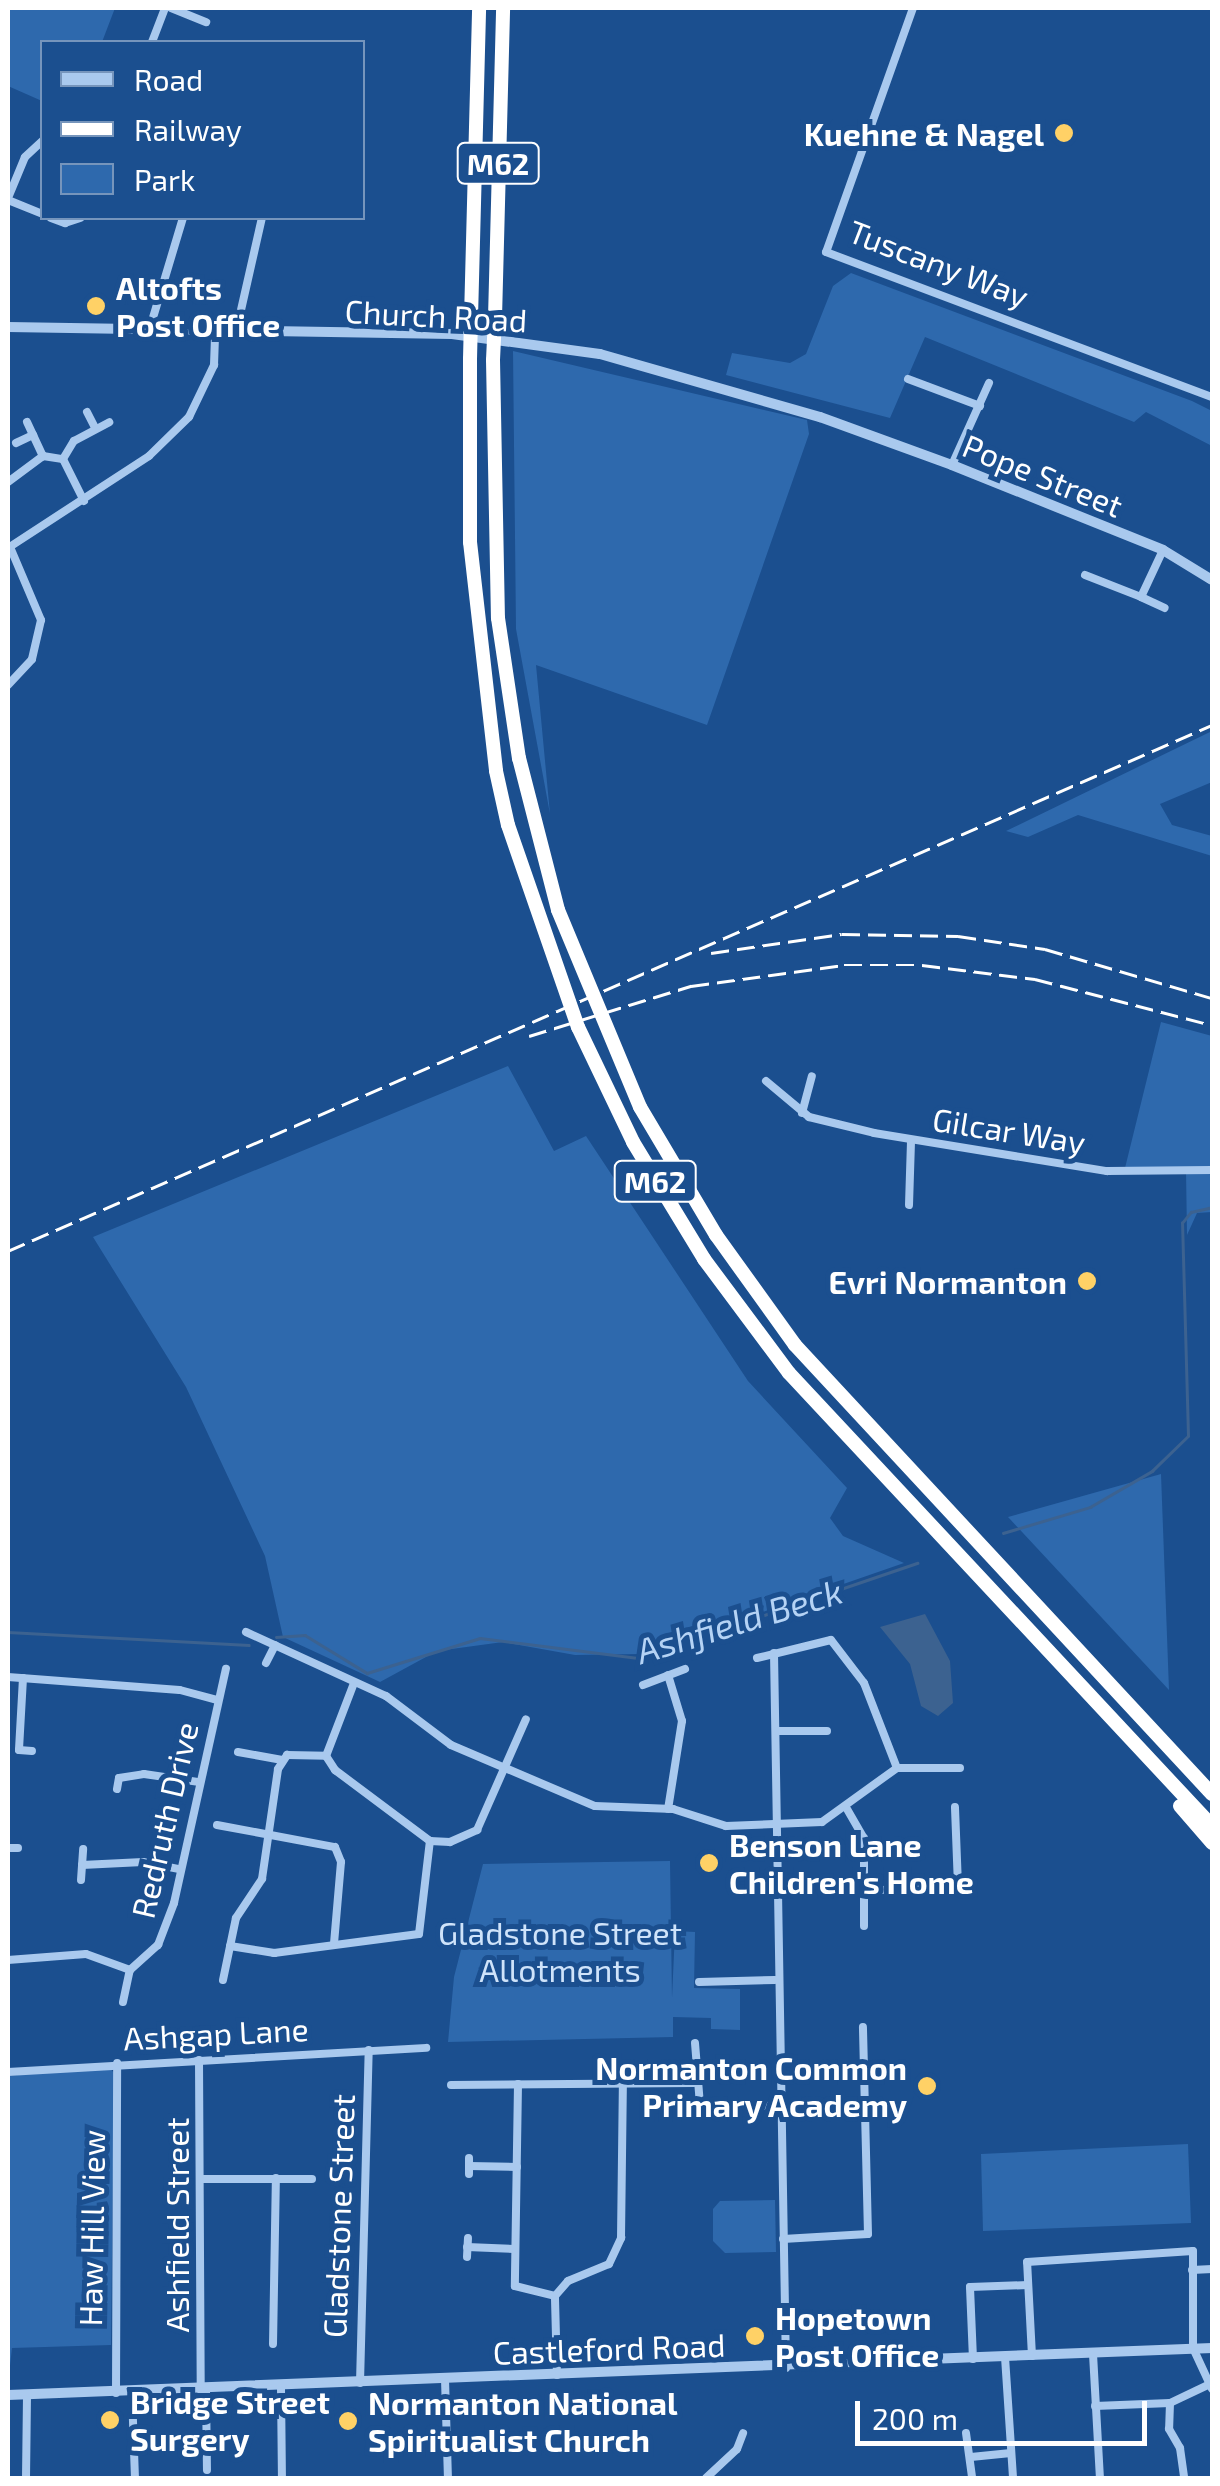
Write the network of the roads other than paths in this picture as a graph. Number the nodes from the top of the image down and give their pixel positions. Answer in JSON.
{"nodes":[{"id":1,"x":168,"y":8,"type":"edge"},
{"id":2,"x":479,"y":8,"type":"edge"},
{"id":3,"x":502,"y":8,"type":"edge"},
{"id":4,"x":913,"y":8,"type":"edge"},
{"id":5,"x":206,"y":22,"type":"dead end"},
{"id":6,"x":153,"y":40,"type":"edge"},
{"id":7,"x":40,"y":143,"type":"edge"},
{"id":8,"x":12,"y":173,"type":"edge"},
{"id":9,"x":8,"y":199,"type":"edge"},
{"id":10,"x":40,"y":213,"type":"edge"},
{"id":11,"x":182,"y":220,"type":"edge"},
{"id":12,"x":262,"y":220,"type":"edge"},
{"id":13,"x":8,"y":327,"type":"edge"},
{"id":14,"x":148,"y":331,"type":"junction"},
{"id":15,"x":215,"y":331,"type":"junction"},
{"id":16,"x":236,"y":332,"type":"junction"},
{"id":17,"x":908,"y":380,"type":"dead end"},
{"id":18,"x":989,"y":382,"type":"dead end"},
{"id":19,"x":1212,"y":397,"type":"edge"},
{"id":20,"x":980,"y":406,"type":"junction"},
{"id":21,"x":87,"y":412,"type":"dead end"},
{"id":22,"x":27,"y":422,"type":"dead end"},
{"id":23,"x":109,"y":422,"type":"dead end"},
{"id":24,"x":96,"y":428,"type":"junction"},
{"id":25,"x":850,"y":428,"type":"joint"},
{"id":26,"x":33,"y":435,"type":"junction"},
{"id":27,"x":16,"y":443,"type":"dead end"},
{"id":28,"x":43,"y":456,"type":"junction"},
{"id":29,"x":63,"y":458,"type":"junction"},
{"id":30,"x":952,"y":465,"type":"junction"},
{"id":31,"x":8,"y":482,"type":"edge"},
{"id":32,"x":84,"y":501,"type":"junction"},
{"id":33,"x":9,"y":547,"type":"edge"},
{"id":34,"x":1163,"y":550,"type":"junction"},
{"id":35,"x":1085,"y":575,"type":"dead end"},
{"id":36,"x":1212,"y":580,"type":"edge"},
{"id":37,"x":1142,"y":597,"type":"junction"},
{"id":38,"x":1165,"y":608,"type":"dead end"},
{"id":39,"x":8,"y":685,"type":"edge"},
{"id":40,"x":812,"y":1076,"type":"dead end"},
{"id":41,"x":766,"y":1081,"type":"dead end"},
{"id":42,"x":802,"y":1113,"type":"junction"},
{"id":43,"x":911,"y":1140,"type":"junction"},
{"id":44,"x":1212,"y":1170,"type":"edge"},
{"id":45,"x":909,"y":1206,"type":"dead end"},
{"id":46,"x":246,"y":1632,"type":"dead end"},
{"id":47,"x":275,"y":1646,"type":"junction"},
{"id":48,"x":774,"y":1653,"type":"junction"},
{"id":49,"x":757,"y":1658,"type":"dead end"},
{"id":50,"x":266,"y":1662,"type":"dead end"},
{"id":51,"x":226,"y":1669,"type":"dead end"},
{"id":52,"x":685,"y":1670,"type":"dead end"},
{"id":53,"x":668,"y":1676,"type":"junction"},
{"id":54,"x":1066,"y":1676,"type":"junction"},
{"id":55,"x":8,"y":1678,"type":"edge"},
{"id":56,"x":23,"y":1678,"type":"junction"},
{"id":57,"x":354,"y":1683,"type":"junction"},
{"id":58,"x":643,"y":1684,"type":"dead end"},
{"id":59,"x":218,"y":1700,"type":"junction"},
{"id":60,"x":526,"y":1719,"type":"dead end"},
{"id":61,"x":827,"y":1731,"type":"dead end"},
{"id":62,"x":777,"y":1732,"type":"junction"},
{"id":63,"x":32,"y":1750,"type":"dead end"},
{"id":64,"x":238,"y":1752,"type":"dead end"},
{"id":65,"x":326,"y":1756,"type":"junction"},
{"id":66,"x":282,"y":1760,"type":"junction"},
{"id":67,"x":506,"y":1766,"type":"junction"},
{"id":68,"x":897,"y":1768,"type":"junction"},
{"id":69,"x":960,"y":1768,"type":"dead end"},
{"id":70,"x":199,"y":1782,"type":"junction"},
{"id":71,"x":117,"y":1790,"type":"dead end"},
{"id":72,"x":1212,"y":1794,"type":"edge"},
{"id":73,"x":955,"y":1806,"type":"dead end"},
{"id":74,"x":668,"y":1808,"type":"junction"},
{"id":75,"x":847,"y":1809,"type":"junction"},
{"id":76,"x":778,"y":1824,"type":"junction"},
{"id":77,"x":217,"y":1825,"type":"dead end"},
{"id":78,"x":1212,"y":1826,"type":"edge"},
{"id":79,"x":269,"y":1834,"type":"junction"},
{"id":80,"x":430,"y":1841,"type":"junction"},
{"id":81,"x":1212,"y":1843,"type":"edge"},
{"id":82,"x":8,"y":1848,"type":"edge"},
{"id":83,"x":18,"y":1848,"type":"dead end"},
{"id":84,"x":83,"y":1849,"type":"dead end"},
{"id":85,"x":82,"y":1865,"type":"junction"},
{"id":86,"x":179,"y":1869,"type":"junction"},
{"id":87,"x":81,"y":1880,"type":"dead end"},
{"id":88,"x":864,"y":1891,"type":"junction"},
{"id":89,"x":864,"y":1926,"type":"dead end"},
{"id":90,"x":334,"y":1943,"type":"junction"},
{"id":91,"x":230,"y":1946,"type":"junction"},
{"id":92,"x":8,"y":1960,"type":"edge"},
{"id":93,"x":130,"y":1970,"type":"junction"},
{"id":94,"x":223,"y":1980,"type":"dead end"},
{"id":95,"x":775,"y":1980,"type":"junction"},
{"id":96,"x":698,"y":1982,"type":"dead end"},
{"id":97,"x":123,"y":2002,"type":"dead end"},
{"id":98,"x":864,"y":2027,"type":"dead end"},
{"id":99,"x":695,"y":2043,"type":"dead end"},
{"id":100,"x":426,"y":2048,"type":"dead end"},
{"id":101,"x":369,"y":2050,"type":"junction"},
{"id":102,"x":200,"y":2060,"type":"junction"},
{"id":103,"x":117,"y":2063,"type":"junction"},
{"id":104,"x":8,"y":2072,"type":"edge"},
{"id":105,"x":622,"y":2083,"type":"junction"},
{"id":106,"x":694,"y":2083,"type":"junction"},
{"id":107,"x":518,"y":2084,"type":"junction"},
{"id":108,"x":452,"y":2085,"type":"dead end"},
{"id":109,"x":781,"y":2106,"type":"junction"},
{"id":110,"x":469,"y":2166,"type":"dead end"},
{"id":111,"x":517,"y":2167,"type":"junction"},
{"id":112,"x":276,"y":2178,"type":"junction"},
{"id":113,"x":201,"y":2179,"type":"junction"},
{"id":114,"x":312,"y":2179,"type":"dead end"},
{"id":115,"x":784,"y":2239,"type":"junction"},
{"id":116,"x":467,"y":2247,"type":"dead end"},
{"id":117,"x":515,"y":2250,"type":"junction"},
{"id":118,"x":1212,"y":2269,"type":"edge"},
{"id":119,"x":1192,"y":2270,"type":"junction"},
{"id":120,"x":1028,"y":2285,"type":"junction"},
{"id":121,"x":556,"y":2296,"type":"junction"},
{"id":122,"x":273,"y":2344,"type":"dead end"},
{"id":123,"x":1193,"y":2348,"type":"junction"},
{"id":124,"x":1212,"y":2348,"type":"edge"},
{"id":125,"x":1093,"y":2354,"type":"junction"},
{"id":126,"x":1032,"y":2356,"type":"junction"},
{"id":127,"x":1004,"y":2357,"type":"junction"},
{"id":128,"x":973,"y":2359,"type":"junction"},
{"id":129,"x":786,"y":2368,"type":"junction"},
{"id":130,"x":557,"y":2375,"type":"junction"},
{"id":131,"x":445,"y":2379,"type":"junction"},
{"id":132,"x":360,"y":2383,"type":"junction"},
{"id":133,"x":1211,"y":2386,"type":"edge"},
{"id":134,"x":280,"y":2388,"type":"junction"},
{"id":135,"x":204,"y":2390,"type":"junction"},
{"id":136,"x":116,"y":2393,"type":"junction"},
{"id":137,"x":132,"y":2393,"type":"junction"},
{"id":138,"x":8,"y":2395,"type":"edge"},
{"id":139,"x":26,"y":2395,"type":"junction"},
{"id":140,"x":1170,"y":2404,"type":"junction"},
{"id":141,"x":1095,"y":2406,"type":"junction"},
{"id":142,"x":743,"y":2433,"type":"dead end"},
{"id":143,"x":966,"y":2433,"type":"dead end"},
{"id":144,"x":1011,"y":2453,"type":"junction"},
{"id":145,"x":970,"y":2457,"type":"junction"},
{"id":146,"x":207,"y":2470,"type":"dead end"},
{"id":147,"x":972,"y":2477,"type":"edge"},
{"id":148,"x":26,"y":2478,"type":"edge"},
{"id":149,"x":134,"y":2478,"type":"edge"},
{"id":150,"x":282,"y":2478,"type":"edge"},
{"id":151,"x":448,"y":2478,"type":"edge"},
{"id":152,"x":706,"y":2478,"type":"edge"},
{"id":153,"x":1013,"y":2478,"type":"edge"},
{"id":154,"x":1100,"y":2478,"type":"edge"},
{"id":155,"x":1184,"y":2478,"type":"edge"}],
"edges":[{"from":1,"to":5,"type":"street"},
{"from":1,"to":6,"type":"street"},
{"from":2,"to":54,"type":"highway","number":"M62","bridge":true},
{"from":3,"to":72,"type":"highway","number":"M62","bridge":true},
{"from":4,"to":19,"type":"street","name":"Tuscany Way"},
{"from":7,"to":8,"type":"street"},
{"from":8,"to":9,"type":"street"},
{"from":9,"to":10,"type":"street"},
{"from":11,"to":14,"type":"street"},
{"from":12,"to":16,"type":"street"},
{"from":13,"to":14,"type":"street","name":"Church Road"},
{"from":14,"to":15,"type":"street","name":"Church Road"},
{"from":15,"to":16,"type":"street","name":"Church Road"},
{"from":15,"to":32,"type":"street"},
{"from":16,"to":25,"type":"street","name":"Church Road"},
{"from":17,"to":20,"type":"street"},
{"from":18,"to":20,"type":"street"},
{"from":20,"to":30,"type":"street"},
{"from":21,"to":24,"type":"street"},
{"from":22,"to":26,"type":"street"},
{"from":23,"to":24,"type":"street"},
{"from":24,"to":29,"type":"street"},
{"from":25,"to":30,"type":"street","name":"Pope Street"},
{"from":26,"to":27,"type":"street"},
{"from":26,"to":28,"type":"street"},
{"from":28,"to":29,"type":"street"},
{"from":28,"to":31,"type":"street"},
{"from":29,"to":32,"type":"street"},
{"from":30,"to":34,"type":"street","name":"Pope Street"},
{"from":32,"to":33,"type":"street"},
{"from":33,"to":39,"type":"street"},
{"from":34,"to":36,"type":"street","name":"Pope Street"},
{"from":34,"to":37,"type":"street"},
{"from":35,"to":37,"type":"street"},
{"from":37,"to":38,"type":"street"},
{"from":40,"to":42,"type":"street"},
{"from":41,"to":42,"type":"street","name":"Gilcar Way"},
{"from":42,"to":43,"type":"street","name":"Gilcar Way"},
{"from":43,"to":44,"type":"street","name":"Gilcar Way"},
{"from":43,"to":45,"type":"street"},
{"from":46,"to":47,"type":"street"},
{"from":47,"to":50,"type":"street"},
{"from":47,"to":57,"type":"street"},
{"from":48,"to":49,"type":"street"},
{"from":48,"to":62,"type":"street"},
{"from":48,"to":68,"type":"street"},
{"from":51,"to":59,"type":"street","name":"Redruth Drive"},
{"from":52,"to":53,"type":"street"},
{"from":53,"to":58,"type":"street"},
{"from":53,"to":74,"type":"street"},
{"from":54,"to":78,"type":"highway","number":"M62"},
{"from":54,"to":81,"type":"highway","number":"M62"},
{"from":55,"to":56,"type":"street"},
{"from":56,"to":59,"type":"street"},
{"from":56,"to":63,"type":"street"},
{"from":57,"to":65,"type":"street"},
{"from":57,"to":67,"type":"street"},
{"from":59,"to":70,"type":"street","name":"Redruth Drive"},
{"from":60,"to":67,"type":"street"},
{"from":61,"to":62,"type":"street"},
{"from":62,"to":76,"type":"street"},
{"from":64,"to":66,"type":"street"},
{"from":65,"to":66,"type":"street"},
{"from":65,"to":80,"type":"street"},
{"from":66,"to":79,"type":"street"},
{"from":67,"to":74,"type":"street"},
{"from":67,"to":80,"type":"street"},
{"from":68,"to":69,"type":"street"},
{"from":68,"to":75,"type":"street"},
{"from":70,"to":71,"type":"street"},
{"from":70,"to":86,"type":"street","name":"Redruth Drive"},
{"from":73,"to":88,"type":"street"},
{"from":74,"to":76,"type":"street"},
{"from":75,"to":76,"type":"street"},
{"from":75,"to":88,"type":"street"},
{"from":76,"to":95,"type":"street"},
{"from":77,"to":79,"type":"street"},
{"from":79,"to":90,"type":"street"},
{"from":79,"to":91,"type":"street"},
{"from":80,"to":90,"type":"street"},
{"from":82,"to":83,"type":"street"},
{"from":84,"to":85,"type":"street"},
{"from":85,"to":86,"type":"street"},
{"from":85,"to":87,"type":"street"},
{"from":86,"to":93,"type":"street","name":"Redruth Drive"},
{"from":88,"to":89,"type":"street"},
{"from":90,"to":91,"type":"street"},
{"from":91,"to":94,"type":"street"},
{"from":92,"to":93,"type":"street"},
{"from":93,"to":97,"type":"street"},
{"from":95,"to":96,"type":"street"},
{"from":95,"to":109,"type":"street"},
{"from":98,"to":115,"type":"street"},
{"from":99,"to":106,"type":"street"},
{"from":100,"to":101,"type":"street","name":"Ashgap Lane"},
{"from":101,"to":102,"type":"street","name":"Ashgap Lane"},
{"from":101,"to":132,"type":"street","name":"Gladstone Street"},
{"from":102,"to":103,"type":"street","name":"Ashgap Lane"},
{"from":102,"to":113,"type":"street","name":"Ashfield Street"},
{"from":103,"to":104,"type":"street","name":"Ashgap Lane"},
{"from":103,"to":136,"type":"street","name":"Haw Hill View"},
{"from":105,"to":106,"type":"street"},
{"from":105,"to":107,"type":"street"},
{"from":105,"to":121,"type":"street"},
{"from":106,"to":109,"type":"street"},
{"from":107,"to":108,"type":"street"},
{"from":107,"to":111,"type":"street"},
{"from":109,"to":115,"type":"street"},
{"from":110,"to":111,"type":"street"},
{"from":111,"to":117,"type":"street"},
{"from":112,"to":113,"type":"street"},
{"from":112,"to":114,"type":"street"},
{"from":112,"to":122,"type":"street"},
{"from":113,"to":135,"type":"street","name":"Ashfield Street"},
{"from":115,"to":129,"type":"street"},
{"from":116,"to":117,"type":"street"},
{"from":117,"to":121,"type":"street"},
{"from":118,"to":119,"type":"street"},
{"from":119,"to":120,"type":"street"},
{"from":119,"to":123,"type":"street"},
{"from":120,"to":126,"type":"street"},
{"from":120,"to":128,"type":"street"},
{"from":121,"to":130,"type":"street"},
{"from":123,"to":124,"type":"street","name":"Castleford Road"},
{"from":123,"to":125,"type":"street","name":"Castleford Road"},
{"from":123,"to":133,"type":"street"},
{"from":125,"to":126,"type":"street","name":"Castleford Road"},
{"from":125,"to":141,"type":"street"},
{"from":126,"to":127,"type":"street","name":"Castleford Road"},
{"from":127,"to":128,"type":"street","name":"Castleford Road"},
{"from":127,"to":144,"type":"street"},
{"from":128,"to":129,"type":"street","name":"Castleford Road"},
{"from":129,"to":130,"type":"street","name":"Castleford Road"},
{"from":130,"to":131,"type":"street","name":"Castleford Road"},
{"from":131,"to":132,"type":"street","name":"Castleford Road"},
{"from":131,"to":151,"type":"street"},
{"from":132,"to":134,"type":"street","name":"Castleford Road"},
{"from":133,"to":140,"type":"street"},
{"from":134,"to":135,"type":"street","name":"Castleford Road"},
{"from":134,"to":150,"type":"street"},
{"from":135,"to":137,"type":"street","name":"Castleford Road"},
{"from":135,"to":146,"type":"street","name":"Ashfield Street"},
{"from":136,"to":137,"type":"street","name":"Castleford Road"},
{"from":136,"to":139,"type":"street","name":"Castleford Road"},
{"from":137,"to":149,"type":"street"},
{"from":138,"to":139,"type":"street","name":"Castleford Road"},
{"from":139,"to":148,"type":"street"},
{"from":140,"to":141,"type":"street"},
{"from":140,"to":155,"type":"street"},
{"from":141,"to":154,"type":"street"},
{"from":142,"to":152,"type":"street"},
{"from":143,"to":145,"type":"street"},
{"from":144,"to":145,"type":"street"},
{"from":144,"to":153,"type":"street"},
{"from":145,"to":147,"type":"street"}]}
